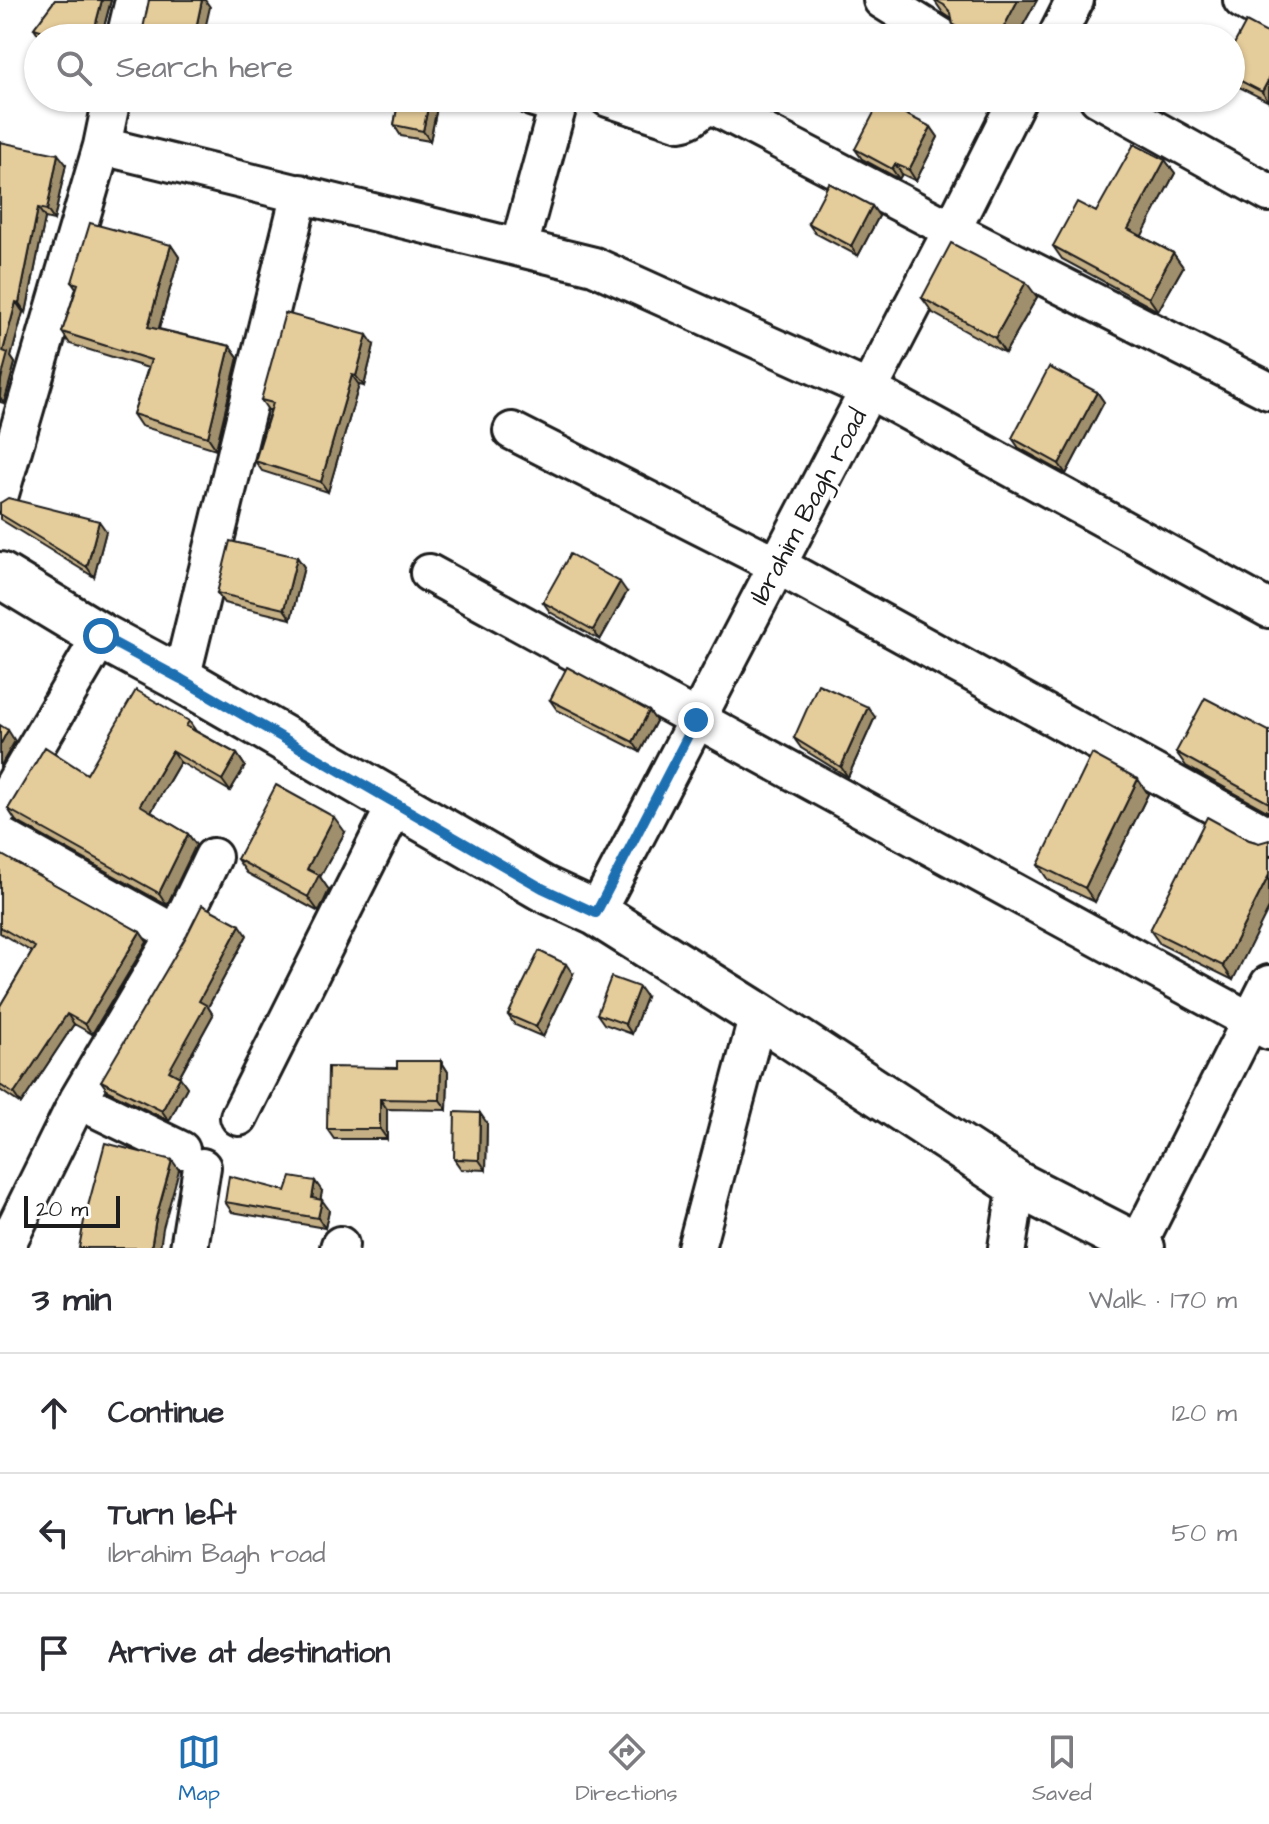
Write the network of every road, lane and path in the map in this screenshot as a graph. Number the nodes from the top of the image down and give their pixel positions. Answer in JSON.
{"nodes":[{"id":1,"x":134,"y":0,"type":"edge"},
{"id":2,"x":882,"y":0,"type":"edge"},
{"id":3,"x":1075,"y":0,"type":"edge"},
{"id":4,"x":1242,"y":0,"type":"edge"},
{"id":5,"x":1269,"y":16,"type":"edge"},
{"id":6,"x":128,"y":24,"type":"edge"},
{"id":7,"x":921,"y":24,"type":"edge"},
{"id":8,"x":1063,"y":24,"type":"edge"},
{"id":9,"x":109,"y":112,"type":"edge"},
{"id":10,"x":549,"y":112,"type":"edge"},
{"id":11,"x":650,"y":112,"type":"edge"},
{"id":12,"x":698,"y":112,"type":"edge"},
{"id":13,"x":725,"y":112,"type":"edge"},
{"id":14,"x":1011,"y":112,"type":"edge"},
{"id":15,"x":1123,"y":112,"type":"edge"},
{"id":16,"x":102,"y":146,"type":"junction"},
{"id":17,"x":300,"y":193,"type":"junction"},
{"id":18,"x":1269,"y":193,"type":"edge"},
{"id":19,"x":952,"y":230,"type":"junction"},
{"id":20,"x":519,"y":247,"type":"junction"},
{"id":21,"x":869,"y":390,"type":"junction"},
{"id":22,"x":1269,"y":391,"type":"edge"},
{"id":23,"x":512,"y":431,"type":"dead end"},
{"id":24,"x":0,"y":494,"type":"edge"},
{"id":25,"x":777,"y":565,"type":"junction"},
{"id":26,"x":429,"y":573,"type":"dead end"},
{"id":27,"x":0,"y":575,"type":"edge"},
{"id":28,"x":1269,"y":609,"type":"edge"},
{"id":29,"x":101,"y":636,"type":"junction"},
{"id":30,"x":181,"y":679,"type":"junction"},
{"id":31,"x":696,"y":720,"type":"junction"},
{"id":32,"x":396,"y":804,"type":"junction"},
{"id":33,"x":0,"y":808,"type":"edge"},
{"id":34,"x":0,"y":836,"type":"edge"},
{"id":35,"x":1269,"y":836,"type":"edge"},
{"id":36,"x":213,"y":857,"type":"dead end"},
{"id":37,"x":596,"y":913,"type":"junction"},
{"id":38,"x":176,"y":934,"type":"junction"},
{"id":39,"x":1269,"y":984,"type":"edge"},
{"id":40,"x":758,"y":1015,"type":"junction"},
{"id":41,"x":1260,"y":1027,"type":"edge"},
{"id":42,"x":78,"y":1100,"type":"junction"},
{"id":43,"x":239,"y":1117,"type":"dead end"},
{"id":44,"x":1017,"y":1184,"type":"junction"},
{"id":45,"x":1140,"y":1247,"type":"edge"},
{"id":46,"x":5,"y":1248,"type":"edge"},
{"id":47,"x":189,"y":1248,"type":"edge"},
{"id":48,"x":696,"y":1248,"type":"edge"},
{"id":49,"x":1007,"y":1248,"type":"edge"}],
"edges":[{"from":1,"to":6,"type":"street"},
{"from":2,"to":7,"type":"street"},
{"from":3,"to":8,"type":"street"},
{"from":4,"to":5,"type":"street"},
{"from":9,"to":16,"type":"street"},
{"from":10,"to":20,"type":"street"},
{"from":11,"to":12,"type":"street"},
{"from":13,"to":19,"type":"street"},
{"from":14,"to":19,"type":"street","name":"Ibrahim Bagh road"},
{"from":15,"to":18,"type":"street"},
{"from":16,"to":17,"type":"street"},
{"from":16,"to":24,"type":"street"},
{"from":17,"to":20,"type":"street"},
{"from":17,"to":30,"type":"street"},
{"from":19,"to":21,"type":"street","name":"Ibrahim Bagh road"},
{"from":19,"to":22,"type":"street"},
{"from":20,"to":21,"type":"street"},
{"from":21,"to":25,"type":"street","name":"Ibrahim Bagh road"},
{"from":21,"to":28,"type":"street"},
{"from":23,"to":25,"type":"street"},
{"from":25,"to":31,"type":"street","name":"Ibrahim Bagh road"},
{"from":25,"to":35,"type":"street"},
{"from":26,"to":31,"type":"street"},
{"from":27,"to":29,"type":"street"},
{"from":29,"to":30,"type":"street"},
{"from":29,"to":33,"type":"street"},
{"from":30,"to":32,"type":"street"},
{"from":31,"to":37,"type":"street","name":"Ibrahim Bagh road"},
{"from":31,"to":41,"type":"street"},
{"from":32,"to":37,"type":"street"},
{"from":32,"to":43,"type":"street"},
{"from":34,"to":38,"type":"street"},
{"from":36,"to":38,"type":"street"},
{"from":37,"to":40,"type":"street"},
{"from":38,"to":42,"type":"street"},
{"from":39,"to":41,"type":"street"},
{"from":40,"to":44,"type":"street"},
{"from":40,"to":48,"type":"street"},
{"from":41,"to":45,"type":"street"},
{"from":42,"to":46,"type":"street"},
{"from":42,"to":47,"type":"street"},
{"from":44,"to":45,"type":"street"},
{"from":44,"to":49,"type":"street"}]}
